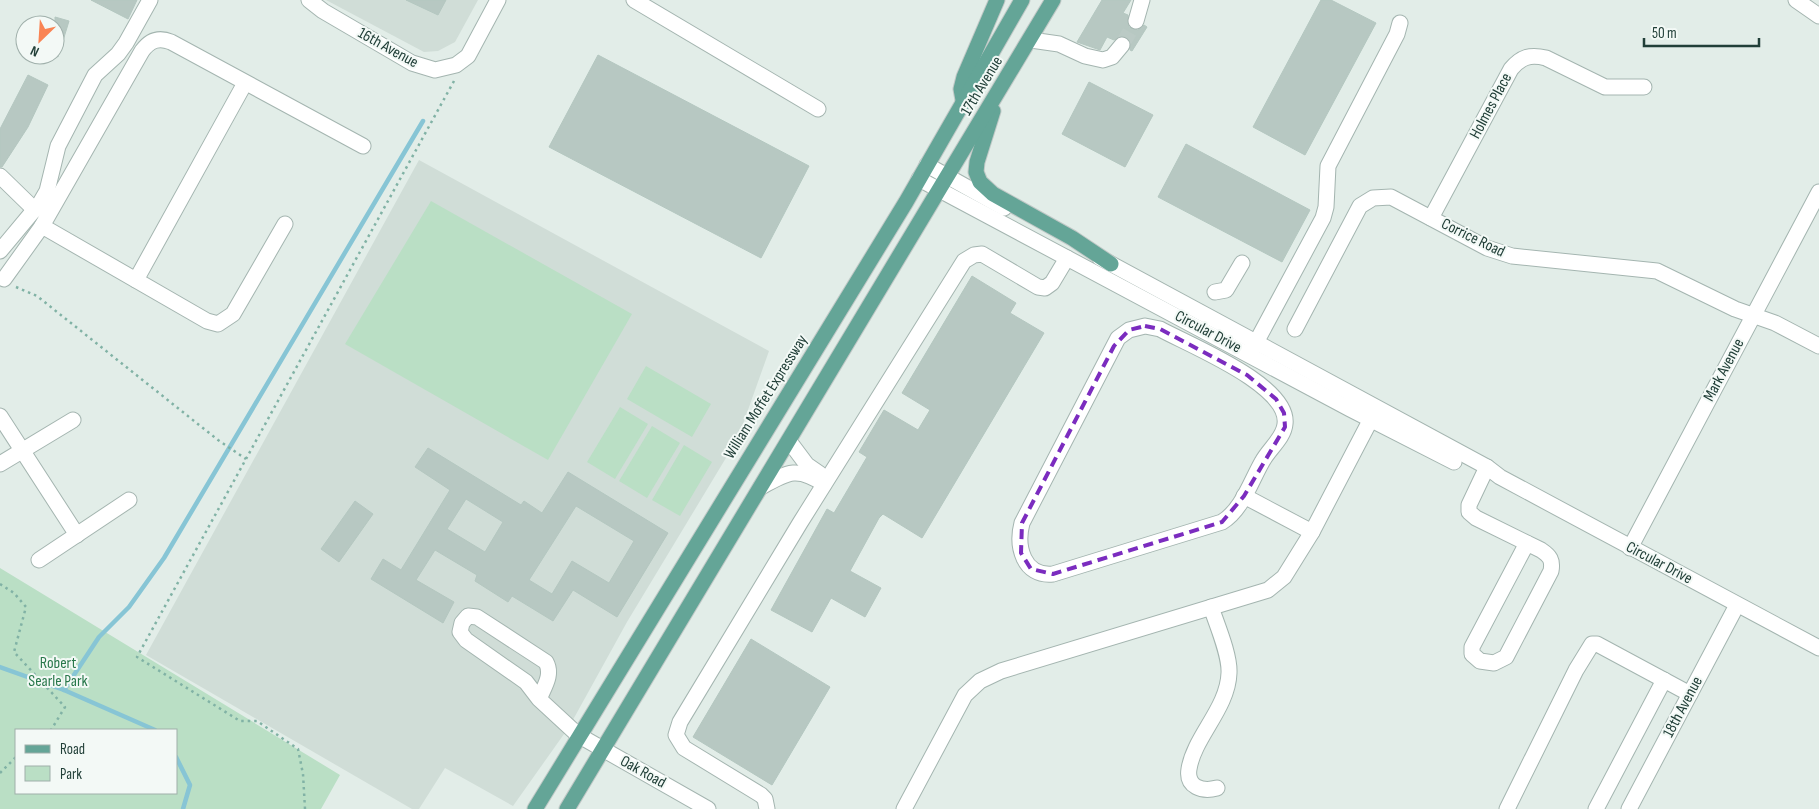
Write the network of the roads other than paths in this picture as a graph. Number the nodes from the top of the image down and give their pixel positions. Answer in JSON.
{"nodes":[{"id":1,"x":150,"y":0,"type":"edge"},
{"id":2,"x":309,"y":0,"type":"edge"},
{"id":3,"x":498,"y":0,"type":"edge"},
{"id":4,"x":634,"y":0,"type":"edge"},
{"id":5,"x":997,"y":0,"type":"edge"},
{"id":6,"x":1022,"y":0,"type":"edge"},
{"id":7,"x":1053,"y":0,"type":"edge"},
{"id":8,"x":1142,"y":0,"type":"edge"},
{"id":9,"x":1796,"y":0,"type":"edge"},
{"id":10,"x":1819,"y":16,"type":"edge"},
{"id":11,"x":1136,"y":20,"type":"tunnel mouth"},
{"id":12,"x":1400,"y":24,"type":"dead end"},
{"id":13,"x":1030,"y":40,"type":"junction"},
{"id":14,"x":1122,"y":45,"type":"tunnel mouth"},
{"id":15,"x":245,"y":83,"type":"junction"},
{"id":16,"x":1644,"y":87,"type":"dead end"},
{"id":17,"x":996,"y":97,"type":"junction"},
{"id":18,"x":963,"y":101,"type":"junction"},
{"id":19,"x":818,"y":109,"type":"dead end"},
{"id":20,"x":363,"y":146,"type":"dead end"},
{"id":21,"x":927,"y":165,"type":"junction"},
{"id":22,"x":0,"y":176,"type":"edge"},
{"id":23,"x":947,"y":177,"type":"junction"},
{"id":24,"x":919,"y":179,"type":"junction"},
{"id":25,"x":939,"y":190,"type":"junction"},
{"id":26,"x":1819,"y":192,"type":"edge"},
{"id":27,"x":35,"y":210,"type":"junction"},
{"id":28,"x":1431,"y":218,"type":"junction"},
{"id":29,"x":285,"y":224,"type":"dead end"},
{"id":30,"x":42,"y":226,"type":"junction"},
{"id":31,"x":0,"y":251,"type":"edge"},
{"id":32,"x":1067,"y":258,"type":"junction"},
{"id":33,"x":1242,"y":263,"type":"dead end"},
{"id":34,"x":1110,"y":264,"type":"junction"},
{"id":35,"x":5,"y":280,"type":"edge"},
{"id":36,"x":136,"y":280,"type":"junction"},
{"id":37,"x":1215,"y":292,"type":"dead end"},
{"id":38,"x":1752,"y":315,"type":"junction"},
{"id":39,"x":1294,"y":329,"type":"dead end"},
{"id":40,"x":1819,"y":346,"type":"edge"},
{"id":41,"x":1253,"y":348,"type":"junction"},
{"id":42,"x":0,"y":416,"type":"edge"},
{"id":43,"x":1371,"y":419,"type":"junction"},
{"id":44,"x":73,"y":420,"type":"dead end"},
{"id":45,"x":788,"y":441,"type":"junction"},
{"id":46,"x":22,"y":450,"type":"junction"},
{"id":47,"x":0,"y":464,"type":"edge"},
{"id":48,"x":1485,"y":472,"type":"junction"},
{"id":49,"x":826,"y":481,"type":"junction"},
{"id":50,"x":761,"y":487,"type":"junction"},
{"id":51,"x":1244,"y":496,"type":"junction"},
{"id":52,"x":129,"y":500,"type":"dead end"},
{"id":53,"x":1312,"y":532,"type":"junction"},
{"id":54,"x":76,"y":535,"type":"junction"},
{"id":55,"x":1527,"y":543,"type":"junction"},
{"id":56,"x":1630,"y":548,"type":"junction"},
{"id":57,"x":39,"y":560,"type":"dead end"},
{"id":58,"x":1737,"y":605,"type":"junction"},
{"id":59,"x":1211,"y":607,"type":"junction"},
{"id":60,"x":1819,"y":648,"type":"edge"},
{"id":61,"x":1664,"y":680,"type":"junction"},
{"id":62,"x":1690,"y":694,"type":"junction"},
{"id":63,"x":539,"y":699,"type":"junction"},
{"id":64,"x":578,"y":735,"type":"junction"},
{"id":65,"x":603,"y":750,"type":"junction"},
{"id":66,"x":1216,"y":788,"type":"dead end"},
{"id":67,"x":535,"y":809,"type":"edge"},
{"id":68,"x":567,"y":809,"type":"edge"},
{"id":69,"x":708,"y":809,"type":"edge"},
{"id":70,"x":767,"y":809,"type":"edge"},
{"id":71,"x":904,"y":809,"type":"edge"},
{"id":72,"x":1507,"y":809,"type":"edge"},
{"id":73,"x":1596,"y":809,"type":"edge"},
{"id":74,"x":1629,"y":809,"type":"edge"}],
"edges":[{"from":1,"to":27,"type":"street"},
{"from":2,"to":3,"type":"street","name":"16th Avenue"},
{"from":4,"to":19,"type":"street"},
{"from":5,"to":18,"type":"main road"},
{"from":6,"to":18,"type":"main road","name":"William Moffet Expressway"},
{"from":7,"to":13,"type":"main road","name":"17th Avenue"},
{"from":8,"to":11,"type":"street"},
{"from":9,"to":10,"type":"street"},
{"from":12,"to":41,"type":"street"},
{"from":13,"to":14,"type":"street"},
{"from":13,"to":17,"type":"main road","name":"17th Avenue"},
{"from":15,"to":20,"type":"street"},
{"from":15,"to":30,"type":"street"},
{"from":15,"to":36,"type":"street"},
{"from":16,"to":28,"type":"street","name":"Holmes Place"},
{"from":17,"to":23,"type":"main road","name":"17th Avenue"},
{"from":17,"to":34,"type":"main road"},
{"from":18,"to":21,"type":"main road","name":"William Moffet Expressway"},
{"from":21,"to":23,"type":"street","name":"Circular Drive"},
{"from":21,"to":24,"type":"main road","name":"William Moffet Expressway"},
{"from":22,"to":27,"type":"street"},
{"from":23,"to":25,"type":"main road","name":"17th Avenue"},
{"from":23,"to":34,"type":"street","name":"Circular Drive"},
{"from":24,"to":25,"type":"street","name":"Circular Drive"},
{"from":24,"to":64,"type":"main road","name":"William Moffet Expressway"},
{"from":25,"to":32,"type":"street","name":"Circular Drive"},
{"from":25,"to":45,"type":"main road"},
{"from":26,"to":38,"type":"street","name":"Mark Avenue"},
{"from":27,"to":31,"type":"street"},
{"from":28,"to":38,"type":"street","name":"Corrice Road"},
{"from":28,"to":39,"type":"street","name":"Corrice Road"},
{"from":29,"to":36,"type":"street"},
{"from":30,"to":35,"type":"street"},
{"from":30,"to":36,"type":"street"},
{"from":32,"to":41,"type":"street","name":"Circular Drive"},
{"from":32,"to":49,"type":"street"},
{"from":33,"to":37,"type":"street"},
{"from":34,"to":41,"type":"street","name":"Circular Drive"},
{"from":38,"to":40,"type":"street","name":"Corrice Road"},
{"from":38,"to":56,"type":"street","name":"Mark Avenue"},
{"from":41,"to":43,"type":"street","name":"Circular Drive"},
{"from":41,"to":48,"type":"street","name":"Circular Drive"},
{"from":42,"to":46,"type":"street"},
{"from":43,"to":48,"type":"street","name":"Circular Drive"},
{"from":43,"to":53,"type":"street"},
{"from":44,"to":46,"type":"street"},
{"from":45,"to":49,"type":"street"},
{"from":45,"to":50,"type":"main road"},
{"from":46,"to":47,"type":"street"},
{"from":46,"to":54,"type":"street"},
{"from":48,"to":55,"type":"street"},
{"from":48,"to":56,"type":"street","name":"Circular Drive"},
{"from":49,"to":50,"type":"street"},
{"from":49,"to":70,"type":"street"},
{"from":50,"to":65,"type":"main road"},
{"from":51,"to":51,"type":"street"},
{"from":51,"to":53,"type":"street"},
{"from":52,"to":54,"type":"street"},
{"from":53,"to":59,"type":"street"},
{"from":54,"to":57,"type":"street"},
{"from":55,"to":55,"type":"street"},
{"from":56,"to":58,"type":"street","name":"Circular Drive"},
{"from":58,"to":60,"type":"street","name":"Circular Drive"},
{"from":58,"to":62,"type":"street","name":"18th Avenue"},
{"from":59,"to":66,"type":"street"},
{"from":59,"to":71,"type":"street"},
{"from":61,"to":62,"type":"street"},
{"from":61,"to":72,"type":"street"},
{"from":61,"to":73,"type":"street"},
{"from":62,"to":74,"type":"street","name":"18th Avenue"},
{"from":63,"to":63,"type":"street","name":"Oak Road"},
{"from":63,"to":64,"type":"street","name":"Oak Road"},
{"from":64,"to":65,"type":"street","name":"Oak Road"},
{"from":64,"to":67,"type":"main road","name":"William Moffet Expressway"},
{"from":65,"to":68,"type":"main road"},
{"from":65,"to":69,"type":"street","name":"Oak Road"}]}
